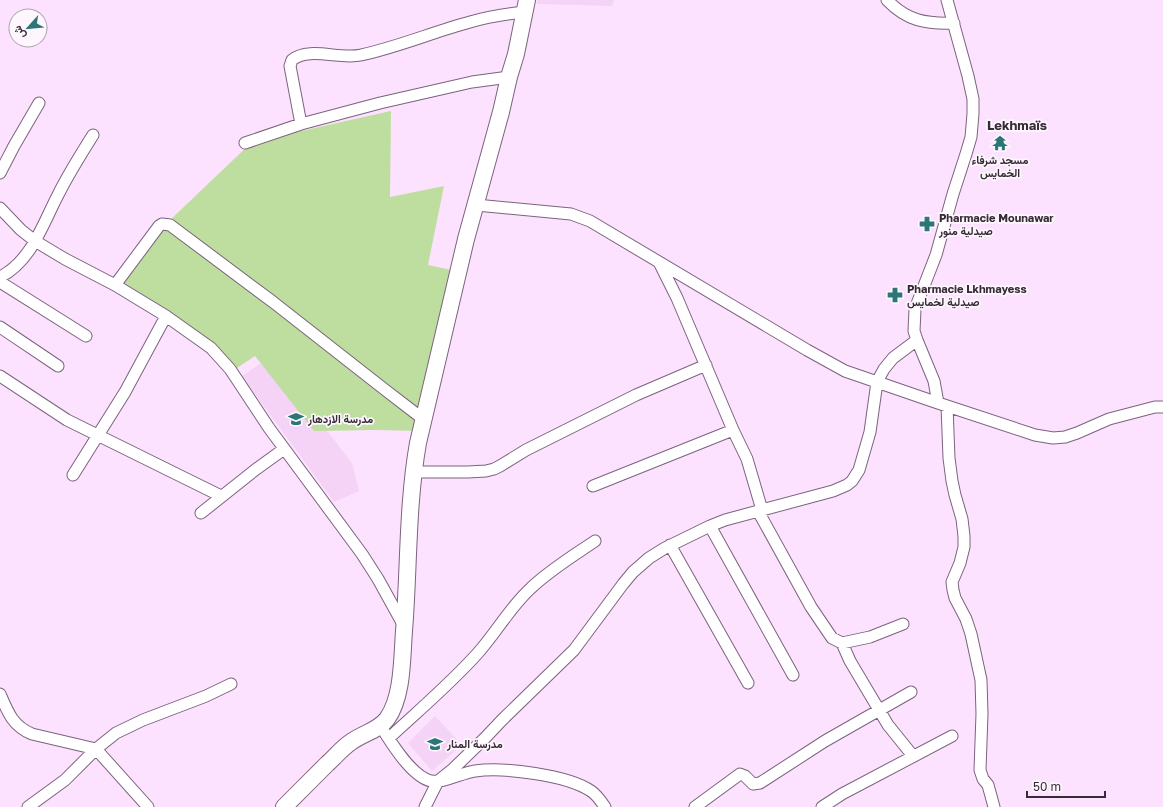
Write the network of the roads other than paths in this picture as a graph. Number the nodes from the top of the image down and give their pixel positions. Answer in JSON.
{"nodes":[{"id":1,"x":887,"y":0,"type":"edge"},
{"id":2,"x":947,"y":0,"type":"edge"},
{"id":3,"x":525,"y":6,"type":"edge"},
{"id":4,"x":954,"y":23,"type":"junction"},
{"id":5,"x":509,"y":77,"type":"junction"},
{"id":6,"x":39,"y":103,"type":"dead end"},
{"id":7,"x":301,"y":124,"type":"junction"},
{"id":8,"x":93,"y":135,"type":"dead end"},
{"id":9,"x":245,"y":142,"type":"dead end"},
{"id":10,"x":0,"y":173,"type":"edge"},
{"id":11,"x":476,"y":205,"type":"junction"},
{"id":12,"x":0,"y":208,"type":"edge"},
{"id":13,"x":35,"y":241,"type":"junction"},
{"id":14,"x":659,"y":262,"type":"junction"},
{"id":15,"x":0,"y":277,"type":"edge"},
{"id":16,"x":0,"y":282,"type":"edge"},
{"id":17,"x":115,"y":286,"type":"junction"},
{"id":18,"x":166,"y":316,"type":"junction"},
{"id":19,"x":0,"y":327,"type":"edge"},
{"id":20,"x":86,"y":336,"type":"dead end"},
{"id":21,"x":917,"y":340,"type":"junction"},
{"id":22,"x":706,"y":365,"type":"junction"},
{"id":23,"x":58,"y":366,"type":"dead end"},
{"id":24,"x":0,"y":376,"type":"edge"},
{"id":25,"x":877,"y":382,"type":"junction"},
{"id":26,"x":943,"y":404,"type":"junction"},
{"id":27,"x":1163,"y":407,"type":"edge"},
{"id":28,"x":423,"y":418,"type":"junction"},
{"id":29,"x":733,"y":430,"type":"junction"},
{"id":30,"x":98,"y":436,"type":"junction"},
{"id":31,"x":284,"y":449,"type":"junction"},
{"id":32,"x":414,"y":472,"type":"junction"},
{"id":33,"x":73,"y":474,"type":"dead end"},
{"id":34,"x":593,"y":486,"type":"dead end"},
{"id":35,"x":221,"y":496,"type":"junction"},
{"id":36,"x":760,"y":511,"type":"junction"},
{"id":37,"x":201,"y":512,"type":"dead end"},
{"id":38,"x":710,"y":526,"type":"junction"},
{"id":39,"x":595,"y":541,"type":"dead end"},
{"id":40,"x":670,"y":545,"type":"junction"},
{"id":41,"x":903,"y":624,"type":"dead end"},
{"id":42,"x":404,"y":627,"type":"junction"},
{"id":43,"x":842,"y":642,"type":"junction"},
{"id":44,"x":793,"y":675,"type":"dead end"},
{"id":45,"x":748,"y":683,"type":"dead end"},
{"id":46,"x":231,"y":684,"type":"dead end"},
{"id":47,"x":911,"y":692,"type":"dead end"},
{"id":48,"x":0,"y":694,"type":"edge"},
{"id":49,"x":878,"y":710,"type":"junction"},
{"id":50,"x":385,"y":732,"type":"junction"},
{"id":51,"x":952,"y":736,"type":"dead end"},
{"id":52,"x":96,"y":749,"type":"junction"},
{"id":53,"x":913,"y":756,"type":"junction"},
{"id":54,"x":438,"y":781,"type":"junction"},
{"id":55,"x":28,"y":807,"type":"edge"},
{"id":56,"x":148,"y":807,"type":"edge"},
{"id":57,"x":284,"y":807,"type":"edge"},
{"id":58,"x":425,"y":807,"type":"edge"},
{"id":59,"x":605,"y":807,"type":"edge"},
{"id":60,"x":696,"y":807,"type":"edge"},
{"id":61,"x":822,"y":807,"type":"edge"},
{"id":62,"x":994,"y":807,"type":"edge"}],
"edges":[{"from":1,"to":4,"type":"street"},
{"from":2,"to":4,"type":"street"},
{"from":3,"to":5,"type":"street"},
{"from":3,"to":7,"type":"street"},
{"from":4,"to":21,"type":"street"},
{"from":5,"to":7,"type":"street"},
{"from":5,"to":11,"type":"street"},
{"from":6,"to":10,"type":"street"},
{"from":7,"to":9,"type":"street"},
{"from":8,"to":13,"type":"street"},
{"from":11,"to":14,"type":"street"},
{"from":11,"to":28,"type":"street"},
{"from":12,"to":13,"type":"street"},
{"from":13,"to":15,"type":"street"},
{"from":13,"to":17,"type":"street"},
{"from":14,"to":22,"type":"street"},
{"from":14,"to":25,"type":"street"},
{"from":16,"to":20,"type":"street"},
{"from":17,"to":18,"type":"street"},
{"from":17,"to":28,"type":"street"},
{"from":18,"to":30,"type":"street"},
{"from":18,"to":31,"type":"street"},
{"from":19,"to":23,"type":"street"},
{"from":21,"to":25,"type":"street"},
{"from":21,"to":26,"type":"street"},
{"from":22,"to":29,"type":"street"},
{"from":22,"to":32,"type":"street"},
{"from":24,"to":30,"type":"street"},
{"from":25,"to":26,"type":"street"},
{"from":25,"to":36,"type":"street"},
{"from":26,"to":27,"type":"street"},
{"from":26,"to":62,"type":"street"},
{"from":28,"to":32,"type":"street"},
{"from":29,"to":34,"type":"street"},
{"from":29,"to":36,"type":"street"},
{"from":30,"to":33,"type":"street"},
{"from":30,"to":35,"type":"street"},
{"from":31,"to":35,"type":"street"},
{"from":31,"to":42,"type":"street"},
{"from":32,"to":42,"type":"street"},
{"from":35,"to":37,"type":"street"},
{"from":36,"to":38,"type":"street"},
{"from":36,"to":43,"type":"street"},
{"from":38,"to":40,"type":"street"},
{"from":38,"to":44,"type":"street"},
{"from":39,"to":50,"type":"street"},
{"from":40,"to":45,"type":"street"},
{"from":40,"to":54,"type":"street"},
{"from":41,"to":43,"type":"street"},
{"from":42,"to":50,"type":"street"},
{"from":43,"to":49,"type":"street"},
{"from":46,"to":52,"type":"street"},
{"from":47,"to":49,"type":"street"},
{"from":48,"to":52,"type":"street"},
{"from":49,"to":53,"type":"street"},
{"from":49,"to":60,"type":"street"},
{"from":50,"to":54,"type":"street"},
{"from":50,"to":57,"type":"street"},
{"from":51,"to":53,"type":"street"},
{"from":52,"to":55,"type":"street"},
{"from":52,"to":56,"type":"street"},
{"from":53,"to":61,"type":"street"},
{"from":54,"to":58,"type":"street"},
{"from":54,"to":59,"type":"street"}]}
